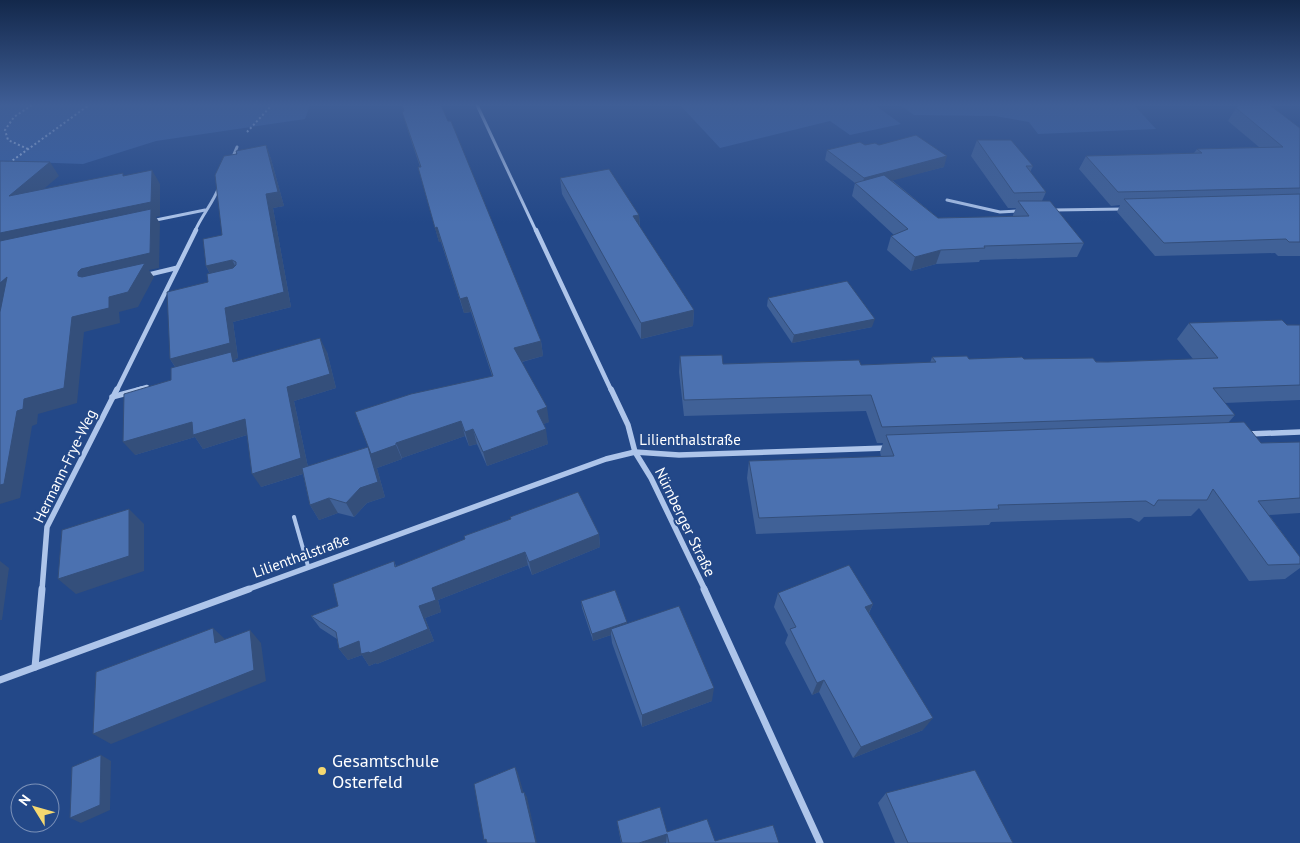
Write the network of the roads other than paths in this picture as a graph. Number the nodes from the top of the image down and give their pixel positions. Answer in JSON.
{"nodes":[{"id":1,"x":496,"y":144,"type":"edge"},
{"id":2,"x":237,"y":147,"type":"road end"},
{"id":3,"x":230,"y":162,"type":"edge"},
{"id":4,"x":223,"y":178,"type":"edge"},
{"id":5,"x":947,"y":200,"type":"dead end"},
{"id":6,"x":1135,"y":208,"type":"edge"},
{"id":7,"x":205,"y":210,"type":"junction"},
{"id":8,"x":1048,"y":210,"type":"edge"},
{"id":9,"x":1029,"y":211,"type":"edge"},
{"id":10,"x":146,"y":222,"type":"edge"},
{"id":11,"x":176,"y":268,"type":"junction"},
{"id":12,"x":139,"y":277,"type":"edge"},
{"id":13,"x":172,"y":296,"type":"edge"},
{"id":14,"x":163,"y":298,"type":"junction"},
{"id":15,"x":158,"y":384,"type":"edge"},
{"id":16,"x":112,"y":397,"type":"junction"},
{"id":17,"x":1300,"y":432,"type":"edge"},
{"id":18,"x":1244,"y":434,"type":"edge"},
{"id":19,"x":899,"y":447,"type":"edge"},
{"id":20,"x":635,"y":452,"type":"junction"},
{"id":21,"x":294,"y":517,"type":"dead end"},
{"id":22,"x":308,"y":566,"type":"junction"},
{"id":23,"x":35,"y":667,"type":"junction"},
{"id":24,"x":0,"y":680,"type":"edge"},
{"id":25,"x":820,"y":843,"type":"edge"}],
"edges":[{"from":1,"to":20,"type":"street","name":"Nürnberger Straße"},
{"from":2,"to":3,"type":"street"},
{"from":4,"to":7,"type":"street","name":"Hermann-Frye-Weg"},
{"from":5,"to":9,"type":"street"},
{"from":6,"to":8,"type":"street"},
{"from":7,"to":10,"type":"street"},
{"from":7,"to":11,"type":"street","name":"Hermann-Frye-Weg"},
{"from":11,"to":12,"type":"street"},
{"from":11,"to":14,"type":"street","name":"Hermann-Frye-Weg"},
{"from":13,"to":14,"type":"street"},
{"from":14,"to":16,"type":"street","name":"Hermann-Frye-Weg"},
{"from":15,"to":16,"type":"street","name":"Hermann-Frye-Weg"},
{"from":16,"to":23,"type":"street","name":"Hermann-Frye-Weg"},
{"from":17,"to":18,"type":"street"},
{"from":19,"to":20,"type":"street","name":"Lilienthalstraße"},
{"from":20,"to":22,"type":"street","name":"Lilienthalstraße"},
{"from":20,"to":25,"type":"street","name":"Nürnberger Straße"},
{"from":21,"to":22,"type":"lane"},
{"from":22,"to":23,"type":"street","name":"Lilienthalstraße"},
{"from":23,"to":24,"type":"street","name":"Lilienthalstraße"}]}
